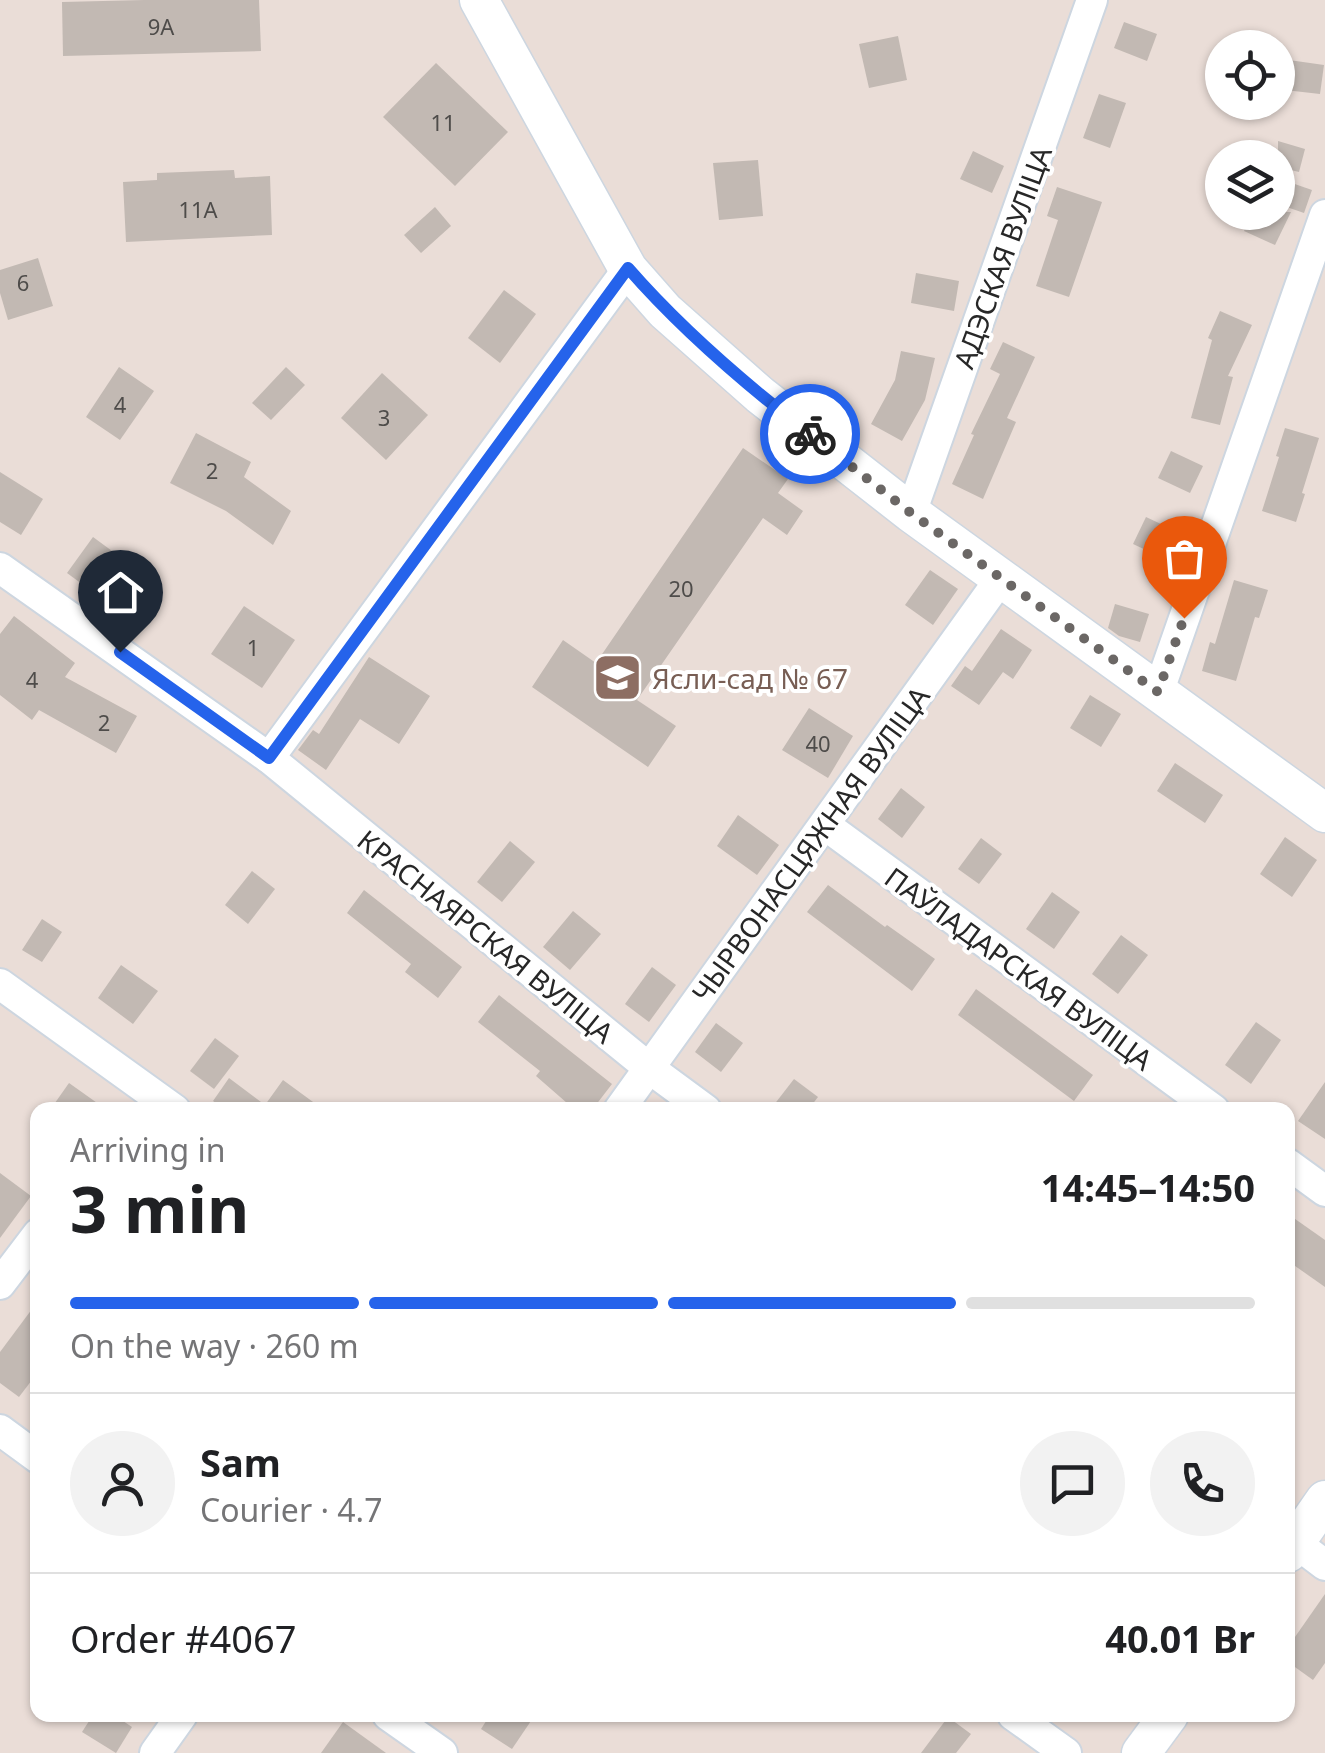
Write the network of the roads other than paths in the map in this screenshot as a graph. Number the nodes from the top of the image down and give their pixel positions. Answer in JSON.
{"nodes":[{"id":1,"x":479,"y":0,"type":"edge"},
{"id":2,"x":1092,"y":0,"type":"edge"},
{"id":3,"x":1325,"y":216,"type":"edge"},
{"id":4,"x":628,"y":268,"type":"junction"},
{"id":5,"x":911,"y":513,"type":"junction"},
{"id":6,"x":0,"y":568,"type":"edge"},
{"id":7,"x":1001,"y":578,"type":"junction"},
{"id":8,"x":1158,"y":692,"type":"junction"},
{"id":9,"x":269,"y":758,"type":"junction"},
{"id":10,"x":1325,"y":812,"type":"edge"},
{"id":11,"x":824,"y":825,"type":"junction"},
{"id":12,"x":0,"y":984,"type":"edge"},
{"id":13,"x":649,"y":1068,"type":"junction"},
{"id":14,"x":139,"y":1100,"type":"edge"},
{"id":15,"x":625,"y":1102,"type":"edge"},
{"id":16,"x":695,"y":1102,"type":"edge"},
{"id":17,"x":1203,"y":1102,"type":"edge"},
{"id":18,"x":1295,"y":1169,"type":"edge"},
{"id":19,"x":1325,"y":1191,"type":"edge"},
{"id":20,"x":30,"y":1245,"type":"edge"},
{"id":21,"x":0,"y":1284,"type":"edge"},
{"id":22,"x":0,"y":1430,"type":"edge"},
{"id":23,"x":30,"y":1452,"type":"edge"},
{"id":24,"x":1325,"y":1500,"type":"edge"},
{"id":25,"x":1299,"y":1549,"type":"edge"},
{"id":26,"x":177,"y":1722,"type":"edge"},
{"id":27,"x":398,"y":1722,"type":"edge"},
{"id":28,"x":1023,"y":1722,"type":"edge"},
{"id":29,"x":1164,"y":1722,"type":"edge"},
{"id":30,"x":155,"y":1753,"type":"edge"},
{"id":31,"x":442,"y":1753,"type":"edge"},
{"id":32,"x":1066,"y":1753,"type":"edge"},
{"id":33,"x":1141,"y":1753,"type":"edge"}],
"edges":[{"from":1,"to":4,"type":"street"},
{"from":2,"to":5,"type":"street","name":"АДЭСКАЯ ВУЛІЦА"},
{"from":3,"to":8,"type":"street"},
{"from":4,"to":5,"type":"street"},
{"from":4,"to":9,"type":"street"},
{"from":5,"to":7,"type":"street"},
{"from":6,"to":9,"type":"street","name":"КРАСНАЯРСКАЯ ВУЛІЦА"},
{"from":7,"to":8,"type":"street"},
{"from":7,"to":11,"type":"street","name":"ЧЫРВОНАСЦЯЖНАЯ ВУЛІЦА"},
{"from":8,"to":10,"type":"street"},
{"from":9,"to":13,"type":"street","name":"КРАСНАЯРСКАЯ ВУЛІЦА"},
{"from":11,"to":13,"type":"street","name":"ЧЫРВОНАСЦЯЖНАЯ ВУЛІЦА"},
{"from":11,"to":17,"type":"street","name":"ПАЎЛАДАРСКАЯ ВУЛІЦА"},
{"from":12,"to":14,"type":"street"},
{"from":13,"to":15,"type":"street","name":"ЧЫРВОНАСЦЯЖНАЯ ВУЛІЦА"},
{"from":13,"to":16,"type":"street","name":"КРАСНАЯРСКАЯ ВУЛІЦА"},
{"from":18,"to":19,"type":"street"},
{"from":20,"to":21,"type":"street"},
{"from":22,"to":23,"type":"street"},
{"from":24,"to":25,"type":"street"},
{"from":26,"to":30,"type":"street"},
{"from":27,"to":31,"type":"street"},
{"from":28,"to":32,"type":"street"},
{"from":29,"to":33,"type":"street"}]}
